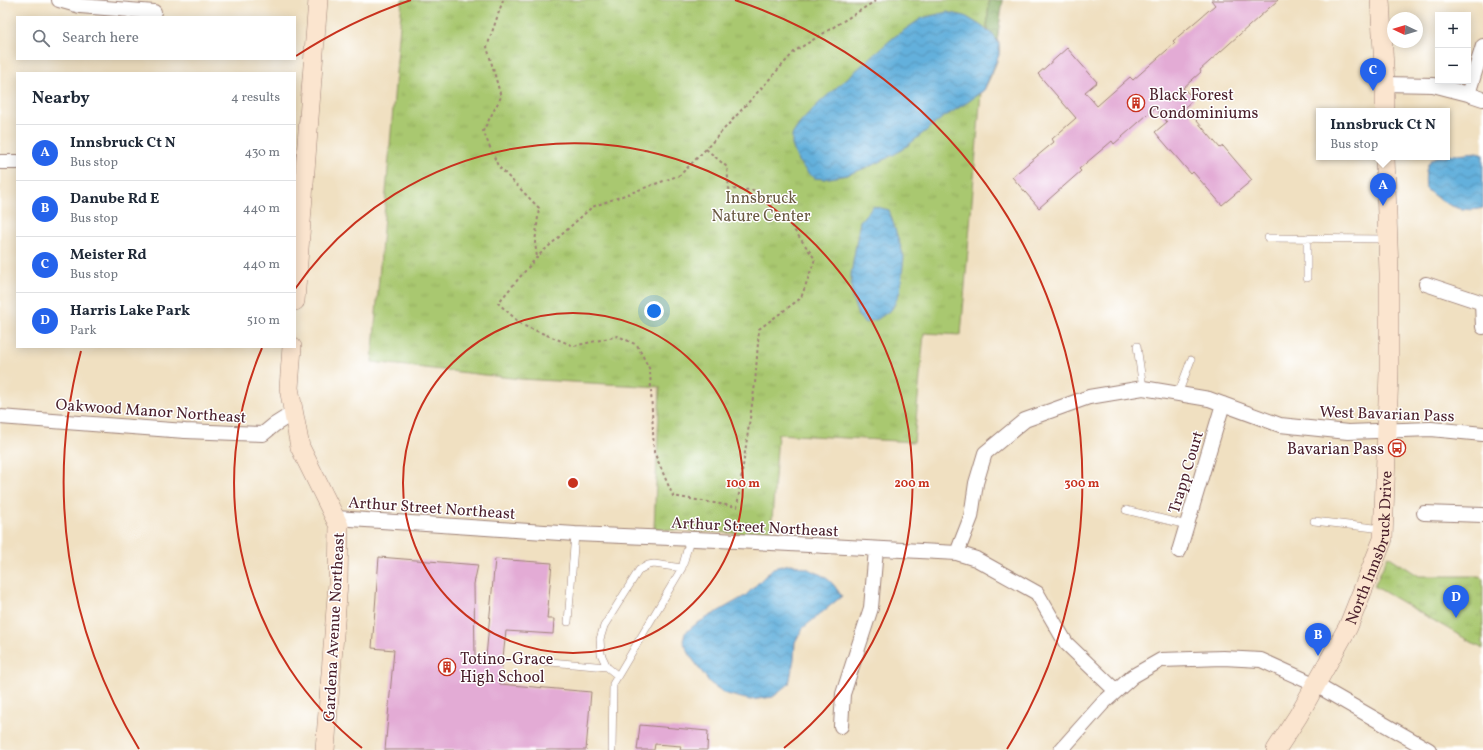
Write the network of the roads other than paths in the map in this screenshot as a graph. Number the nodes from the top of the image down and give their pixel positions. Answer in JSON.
{"nodes":[{"id":1,"x":59,"y":0,"type":"edge"},
{"id":2,"x":318,"y":0,"type":"edge"},
{"id":3,"x":1380,"y":0,"type":"edge"},
{"id":4,"x":154,"y":12,"type":"dead end"},
{"id":5,"x":1483,"y":46,"type":"edge"},
{"id":6,"x":1385,"y":84,"type":"junction"},
{"id":7,"x":1468,"y":94,"type":"junction"},
{"id":8,"x":1483,"y":99,"type":"edge"},
{"id":9,"x":1385,"y":108,"type":"edge"},
{"id":10,"x":1385,"y":160,"type":"edge"},
{"id":11,"x":0,"y":162,"type":"edge"},
{"id":12,"x":16,"y":162,"type":"edge"},
{"id":13,"x":299,"y":177,"type":"edge"},
{"id":14,"x":1268,"y":238,"type":"dead end"},
{"id":15,"x":1307,"y":238,"type":"junction"},
{"id":16,"x":1388,"y":239,"type":"junction"},
{"id":17,"x":296,"y":270,"type":"edge"},
{"id":18,"x":1307,"y":278,"type":"dead end"},
{"id":19,"x":1426,"y":284,"type":"dead end"},
{"id":20,"x":1483,"y":303,"type":"edge"},
{"id":21,"x":1483,"y":327,"type":"edge"},
{"id":22,"x":1137,"y":346,"type":"dead end"},
{"id":23,"x":292,"y":348,"type":"edge"},
{"id":24,"x":1191,"y":360,"type":"dead end"},
{"id":25,"x":1143,"y":388,"type":"junction"},
{"id":26,"x":1178,"y":394,"type":"junction"},
{"id":27,"x":1223,"y":404,"type":"junction"},
{"id":28,"x":293,"y":413,"type":"junction"},
{"id":29,"x":0,"y":417,"type":"edge"},
{"id":30,"x":1388,"y":431,"type":"junction"},
{"id":31,"x":1483,"y":434,"type":"edge"},
{"id":32,"x":1126,"y":510,"type":"dead end"},
{"id":33,"x":1424,"y":513,"type":"dead end"},
{"id":34,"x":1483,"y":516,"type":"edge"},
{"id":35,"x":336,"y":518,"type":"junction"},
{"id":36,"x":1314,"y":521,"type":"dead end"},
{"id":37,"x":1187,"y":525,"type":"junction"},
{"id":38,"x":1384,"y":529,"type":"junction"},
{"id":39,"x":575,"y":534,"type":"junction"},
{"id":40,"x":690,"y":539,"type":"junction"},
{"id":41,"x":876,"y":549,"type":"junction"},
{"id":42,"x":1180,"y":551,"type":"dead end"},
{"id":43,"x":957,"y":554,"type":"junction"},
{"id":44,"x":682,"y":568,"type":"junction"},
{"id":45,"x":568,"y":622,"type":"dead end"},
{"id":46,"x":527,"y":660,"type":"dead end"},
{"id":47,"x":607,"y":667,"type":"junction"},
{"id":48,"x":617,"y":675,"type":"junction"},
{"id":49,"x":1316,"y":685,"type":"junction"},
{"id":50,"x":1116,"y":691,"type":"junction"},
{"id":51,"x":840,"y":726,"type":"dead end"},
{"id":52,"x":325,"y":750,"type":"edge"},
{"id":53,"x":612,"y":750,"type":"edge"},
{"id":54,"x":1061,"y":750,"type":"edge"},
{"id":55,"x":1276,"y":750,"type":"edge"},
{"id":56,"x":1429,"y":750,"type":"edge"}],
"edges":[{"from":1,"to":4,"type":"street"},
{"from":2,"to":13,"type":"street"},
{"from":3,"to":6,"type":"street"},
{"from":5,"to":7,"type":"street"},
{"from":6,"to":7,"type":"street"},
{"from":6,"to":9,"type":"street"},
{"from":7,"to":8,"type":"street"},
{"from":10,"to":16,"type":"street","name":"North Innsbruck Drive"},
{"from":11,"to":12,"type":"street"},
{"from":13,"to":17,"type":"street"},
{"from":14,"to":15,"type":"lane"},
{"from":15,"to":16,"type":"lane"},
{"from":15,"to":18,"type":"lane"},
{"from":16,"to":30,"type":"street","name":"North Innsbruck Drive"},
{"from":19,"to":20,"type":"street"},
{"from":20,"to":21,"type":"street"},
{"from":22,"to":25,"type":"lane"},
{"from":23,"to":28,"type":"street","name":"Gardena Avenue Northeast"},
{"from":24,"to":26,"type":"lane"},
{"from":25,"to":26,"type":"street","name":"West Bavarian Pass"},
{"from":25,"to":43,"type":"street","name":"West Bavarian Pass"},
{"from":26,"to":27,"type":"street","name":"West Bavarian Pass"},
{"from":27,"to":30,"type":"street","name":"West Bavarian Pass"},
{"from":27,"to":37,"type":"street","name":"Trapp Court"},
{"from":28,"to":29,"type":"street","name":"Oakwood Manor Northeast"},
{"from":28,"to":35,"type":"street","name":"Gardena Avenue Northeast"},
{"from":30,"to":31,"type":"street","name":"West Bavarian Pass"},
{"from":30,"to":38,"type":"street","name":"North Innsbruck Drive"},
{"from":32,"to":37,"type":"lane"},
{"from":33,"to":34,"type":"street"},
{"from":35,"to":39,"type":"street","name":"Arthur Street Northeast"},
{"from":35,"to":52,"type":"street","name":"Gardena Avenue Northeast"},
{"from":36,"to":38,"type":"lane"},
{"from":37,"to":42,"type":"street","name":"Trapp Court"},
{"from":38,"to":49,"type":"street","name":"North Innsbruck Drive"},
{"from":39,"to":40,"type":"street","name":"Arthur Street Northeast"},
{"from":39,"to":45,"type":"lane"},
{"from":40,"to":41,"type":"street","name":"Arthur Street Northeast"},
{"from":40,"to":44,"type":"lane"},
{"from":41,"to":43,"type":"street","name":"Arthur Street Northeast"},
{"from":41,"to":51,"type":"street"},
{"from":43,"to":50,"type":"street","name":"Arthur Street Northeast"},
{"from":44,"to":47,"type":"lane"},
{"from":44,"to":48,"type":"lane"},
{"from":46,"to":47,"type":"lane"},
{"from":47,"to":48,"type":"lane"},
{"from":48,"to":53,"type":"lane"},
{"from":49,"to":50,"type":"street"},
{"from":49,"to":55,"type":"street","name":"North Innsbruck Drive"},
{"from":49,"to":56,"type":"street"},
{"from":50,"to":54,"type":"street"}]}
